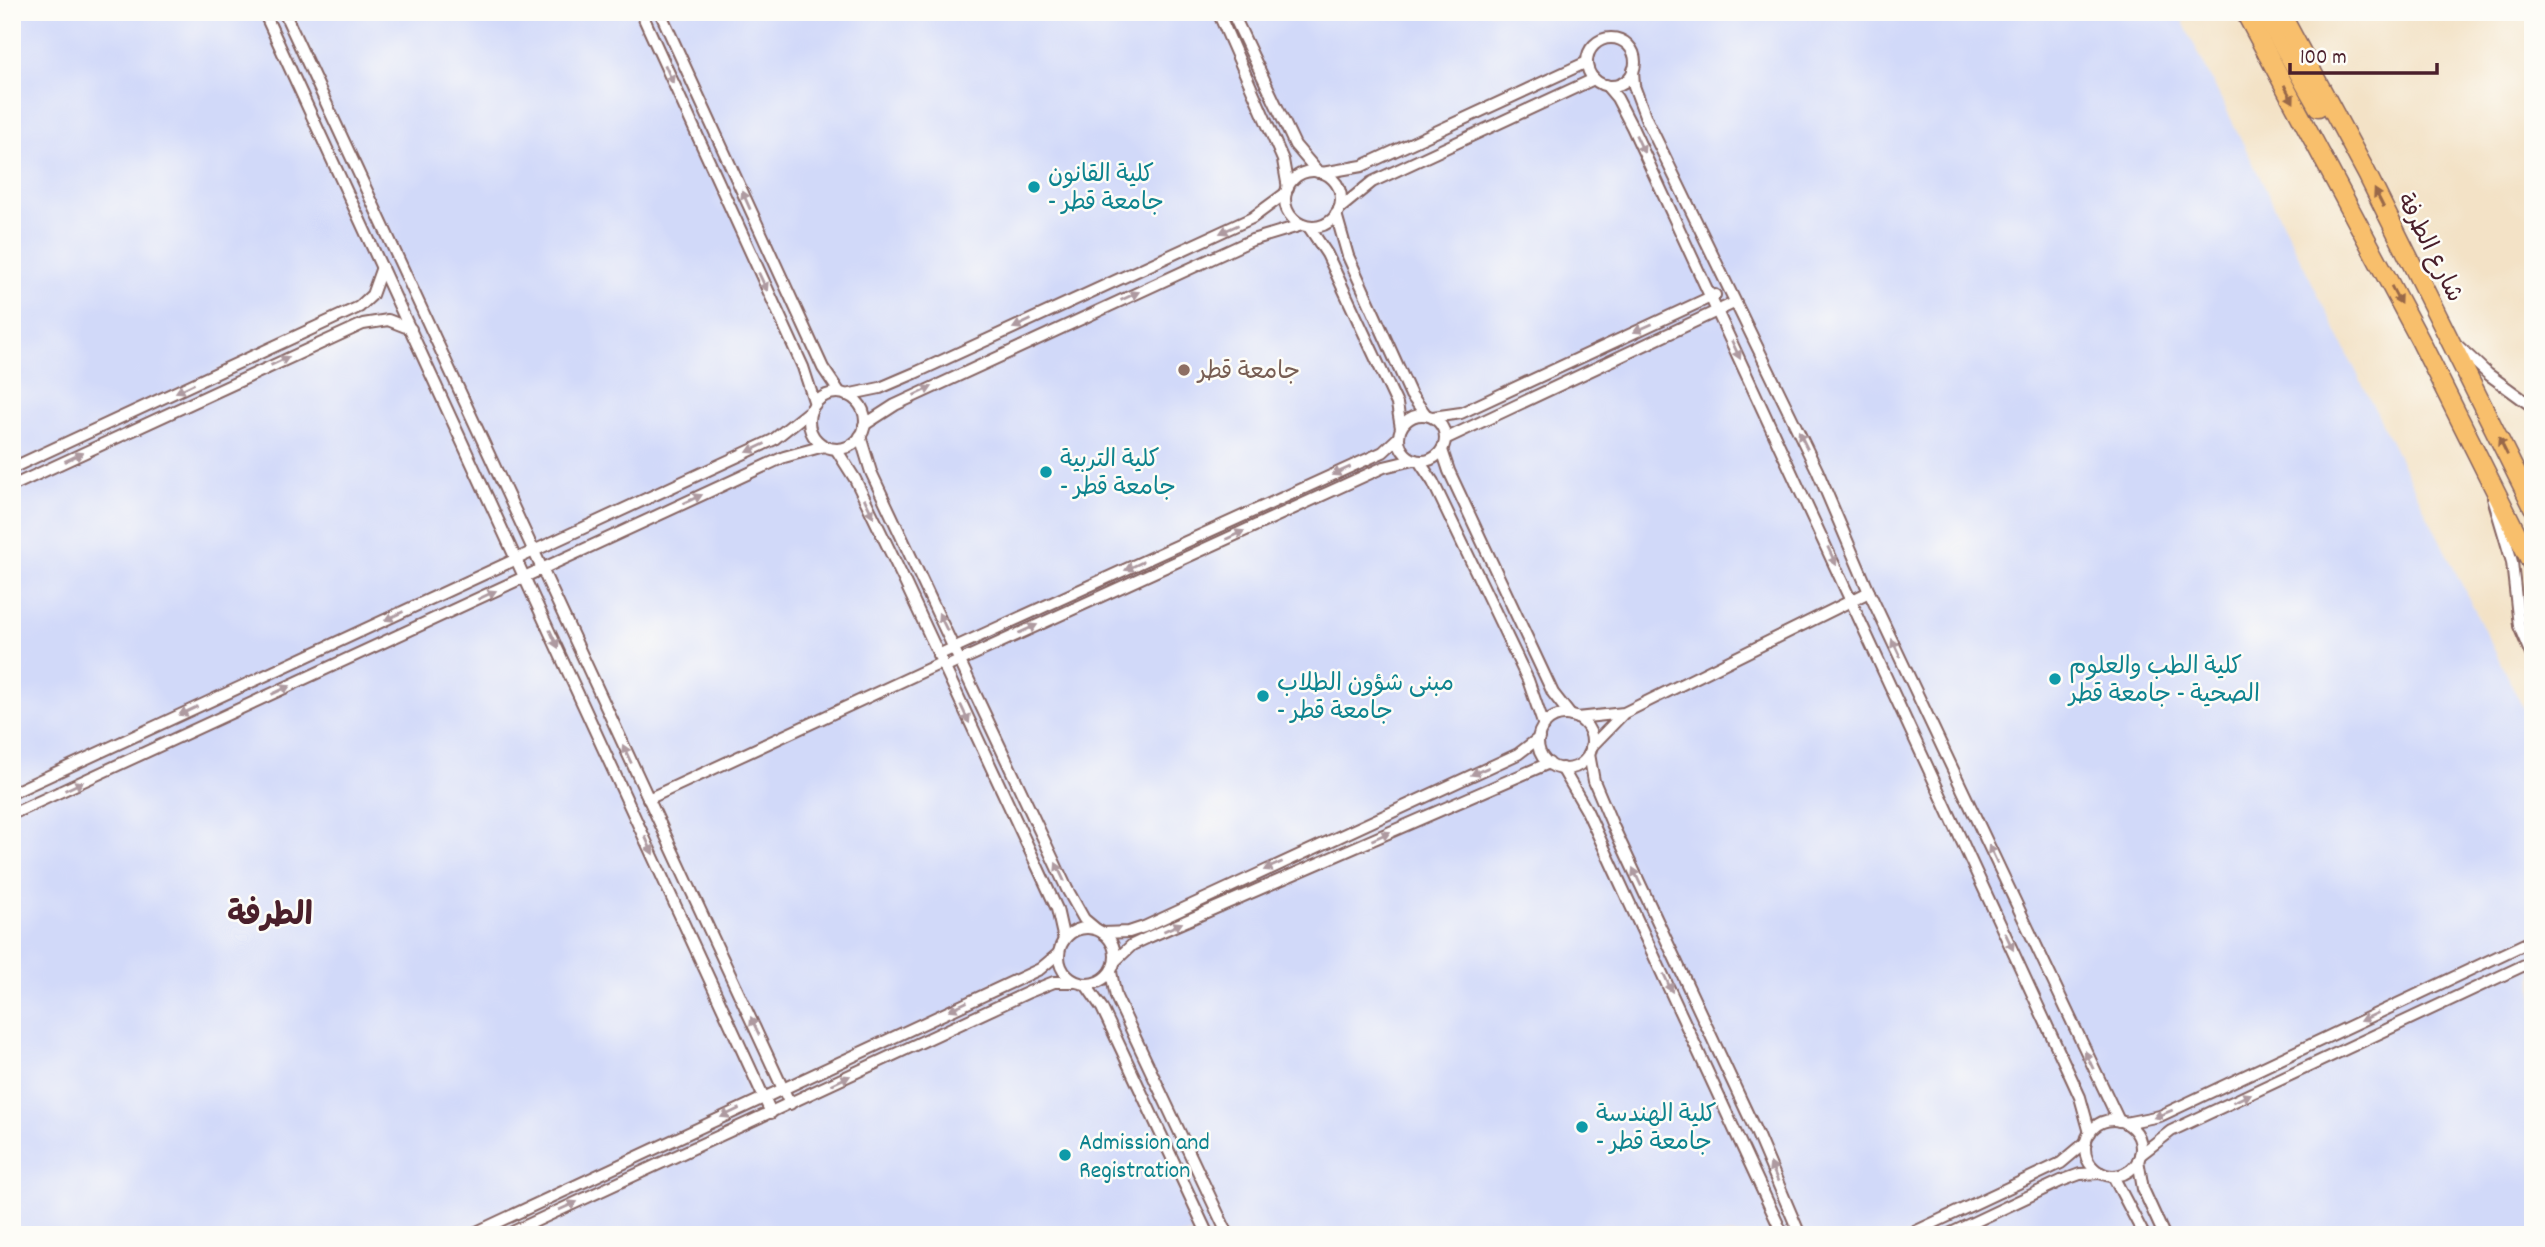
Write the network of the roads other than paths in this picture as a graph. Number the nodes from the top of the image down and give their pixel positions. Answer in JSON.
{"nodes":[{"id":1,"x":264,"y":12,"type":"edge"},
{"id":2,"x":284,"y":12,"type":"edge"},
{"id":3,"x":641,"y":12,"type":"edge"},
{"id":4,"x":660,"y":12,"type":"edge"},
{"id":5,"x":1218,"y":12,"type":"edge"},
{"id":6,"x":1232,"y":12,"type":"edge"},
{"id":7,"x":2245,"y":12,"type":"edge"},
{"id":8,"x":2264,"y":12,"type":"edge"},
{"id":9,"x":2280,"y":12,"type":"edge"},
{"id":10,"x":666,"y":25,"type":"junction"},
{"id":11,"x":650,"y":32,"type":"junction"},
{"id":12,"x":1251,"y":53,"type":"junction"},
{"id":13,"x":1238,"y":59,"type":"junction"},
{"id":14,"x":1587,"y":62,"type":"junction"},
{"id":15,"x":1633,"y":71,"type":"junction"},
{"id":16,"x":1594,"y":79,"type":"junction"},
{"id":17,"x":1266,"y":82,"type":"junction"},
{"id":18,"x":1606,"y":85,"type":"junction"},
{"id":19,"x":1252,"y":89,"type":"junction"},
{"id":20,"x":339,"y":133,"type":"junction"},
{"id":21,"x":324,"y":140,"type":"junction"},
{"id":22,"x":1320,"y":173,"type":"junction"},
{"id":23,"x":2367,"y":174,"type":"junction"},
{"id":24,"x":1287,"y":190,"type":"junction"},
{"id":25,"x":1338,"y":211,"type":"junction"},
{"id":26,"x":1306,"y":226,"type":"junction"},
{"id":27,"x":382,"y":267,"type":"junction"},
{"id":28,"x":1727,"y":289,"type":"junction"},
{"id":29,"x":1711,"y":297,"type":"junction"},
{"id":30,"x":1734,"y":303,"type":"junction"},
{"id":31,"x":794,"y":307,"type":"junction"},
{"id":32,"x":1718,"y":311,"type":"junction"},
{"id":33,"x":779,"y":316,"type":"junction"},
{"id":34,"x":411,"y":329,"type":"junction"},
{"id":35,"x":2450,"y":338,"type":"junction"},
{"id":36,"x":1605,"y":345,"type":"junction"},
{"id":37,"x":1612,"y":359,"type":"junction"},
{"id":38,"x":450,"y":371,"type":"junction"},
{"id":39,"x":434,"y":379,"type":"junction"},
{"id":40,"x":1519,"y":387,"type":"junction"},
{"id":41,"x":843,"y":394,"type":"junction"},
{"id":42,"x":1525,"y":399,"type":"junction"},
{"id":43,"x":814,"y":407,"type":"junction"},
{"id":44,"x":2533,"y":407,"type":"edge"},
{"id":45,"x":1429,"y":416,"type":"junction"},
{"id":46,"x":862,"y":430,"type":"junction"},
{"id":47,"x":1400,"y":433,"type":"junction"},
{"id":48,"x":1444,"y":444,"type":"junction"},
{"id":49,"x":830,"y":447,"type":"junction"},
{"id":50,"x":1416,"y":460,"type":"junction"},
{"id":51,"x":12,"y":468,"type":"edge"},
{"id":52,"x":2491,"y":481,"type":"junction"},
{"id":53,"x":12,"y":486,"type":"edge"},
{"id":54,"x":2533,"y":507,"type":"edge"},
{"id":55,"x":1169,"y":550,"type":"junction"},
{"id":56,"x":534,"y":551,"type":"junction"},
{"id":57,"x":517,"y":559,"type":"junction"},
{"id":58,"x":1175,"y":562,"type":"junction"},
{"id":59,"x":2533,"y":566,"type":"edge"},
{"id":60,"x":542,"y":569,"type":"junction"},
{"id":61,"x":525,"y":577,"type":"junction"},
{"id":62,"x":1080,"y":591,"type":"junction"},
{"id":63,"x":1870,"y":592,"type":"junction"},
{"id":64,"x":1853,"y":601,"type":"junction"},
{"id":65,"x":1084,"y":604,"type":"junction"},
{"id":66,"x":955,"y":648,"type":"junction"},
{"id":67,"x":2533,"y":659,"type":"edge"},
{"id":68,"x":961,"y":660,"type":"junction"},
{"id":69,"x":941,"y":662,"type":"junction"},
{"id":70,"x":1624,"y":713,"type":"junction"},
{"id":71,"x":1574,"y":717,"type":"junction"},
{"id":72,"x":1544,"y":726,"type":"junction"},
{"id":73,"x":1538,"y":738,"type":"junction"},
{"id":74,"x":1590,"y":750,"type":"junction"},
{"id":75,"x":1549,"y":763,"type":"junction"},
{"id":76,"x":1951,"y":766,"type":"junction"},
{"id":77,"x":1562,"y":768,"type":"junction"},
{"id":78,"x":1931,"y":772,"type":"junction"},
{"id":79,"x":12,"y":793,"type":"edge"},
{"id":80,"x":627,"y":796,"type":"junction"},
{"id":81,"x":647,"y":798,"type":"junction"},
{"id":82,"x":634,"y":813,"type":"junction"},
{"id":83,"x":12,"y":814,"type":"edge"},
{"id":84,"x":1650,"y":906,"type":"junction"},
{"id":85,"x":1634,"y":912,"type":"junction"},
{"id":86,"x":1099,"y":931,"type":"junction"},
{"id":87,"x":1129,"y":932,"type":"junction"},
{"id":88,"x":1064,"y":940,"type":"junction"},
{"id":89,"x":2533,"y":940,"type":"edge"},
{"id":90,"x":1135,"y":944,"type":"junction"},
{"id":91,"x":1671,"y":949,"type":"junction"},
{"id":92,"x":719,"y":950,"type":"junction"},
{"id":93,"x":1059,"y":953,"type":"junction"},
{"id":94,"x":1654,"y":954,"type":"junction"},
{"id":95,"x":701,"y":958,"type":"junction"},
{"id":96,"x":2533,"y":961,"type":"edge"},
{"id":97,"x":2484,"y":962,"type":"junction"},
{"id":98,"x":1113,"y":967,"type":"junction"},
{"id":99,"x":1020,"y":978,"type":"junction"},
{"id":100,"x":2450,"y":979,"type":"junction"},
{"id":101,"x":2493,"y":980,"type":"junction"},
{"id":102,"x":1074,"y":982,"type":"junction"},
{"id":103,"x":1086,"y":985,"type":"junction"},
{"id":104,"x":1027,"y":993,"type":"junction"},
{"id":105,"x":2459,"y":996,"type":"junction"},
{"id":106,"x":882,"y":1042,"type":"junction"},
{"id":107,"x":888,"y":1058,"type":"junction"},
{"id":108,"x":808,"y":1077,"type":"junction"},
{"id":109,"x":783,"y":1088,"type":"junction"},
{"id":110,"x":815,"y":1093,"type":"junction"},
{"id":111,"x":765,"y":1097,"type":"junction"},
{"id":112,"x":790,"y":1104,"type":"junction"},
{"id":113,"x":771,"y":1113,"type":"junction"},
{"id":114,"x":2122,"y":1122,"type":"junction"},
{"id":115,"x":2088,"y":1137,"type":"junction"},
{"id":116,"x":2139,"y":1157,"type":"junction"},
{"id":117,"x":2101,"y":1173,"type":"junction"},
{"id":118,"x":2113,"y":1176,"type":"junction"},
{"id":119,"x":470,"y":1235,"type":"edge"},
{"id":120,"x":506,"y":1235,"type":"edge"},
{"id":121,"x":1208,"y":1235,"type":"edge"},
{"id":122,"x":1228,"y":1235,"type":"edge"},
{"id":123,"x":1783,"y":1235,"type":"edge"},
{"id":124,"x":1800,"y":1235,"type":"edge"},
{"id":125,"x":1908,"y":1235,"type":"edge"},
{"id":126,"x":1947,"y":1235,"type":"edge"},
{"id":127,"x":2144,"y":1235,"type":"edge"},
{"id":128,"x":2164,"y":1235,"type":"edge"}],
"edges":[{"from":1,"to":21,"type":"street"},
{"from":2,"to":20,"type":"street"},
{"from":3,"to":11,"type":"street"},
{"from":4,"to":10,"type":"street"},
{"from":5,"to":13,"type":"street"},
{"from":6,"to":12,"type":"street"},
{"from":7,"to":52,"type":"main road","one_way":true},
{"from":8,"to":23,"type":"main road"},
{"from":9,"to":23,"type":"main road","name":"شارع الطرفة"},
{"from":10,"to":11,"type":"street"},
{"from":31,"to":10,"type":"street","one_way":true},
{"from":11,"to":33,"type":"street","one_way":true},
{"from":12,"to":13,"type":"street"},
{"from":12,"to":17,"type":"street"},
{"from":13,"to":19,"type":"street"},
{"from":14,"to":15,"type":"street"},
{"from":14,"to":16,"type":"street"},
{"from":14,"to":22,"type":"street"},
{"from":15,"to":18,"type":"street"},
{"from":15,"to":28,"type":"street"},
{"from":16,"to":18,"type":"street"},
{"from":16,"to":25,"type":"street"},
{"from":17,"to":19,"type":"street"},
{"from":17,"to":22,"type":"street"},
{"from":18,"to":29,"type":"street","one_way":true},
{"from":19,"to":24,"type":"street"},
{"from":20,"to":21,"type":"street"},
{"from":20,"to":38,"type":"street"},
{"from":21,"to":27,"type":"street"},
{"from":22,"to":24,"type":"street"},
{"from":22,"to":25,"type":"street"},
{"from":35,"to":23,"type":"main road","name":"شارع الطرفة","one_way":true},
{"from":24,"to":26,"type":"street"},
{"from":24,"to":41,"type":"street","one_way":true},
{"from":25,"to":26,"type":"street"},
{"from":25,"to":45,"type":"street"},
{"from":46,"to":26,"type":"street","one_way":true},
{"from":26,"to":47,"type":"street"},
{"from":27,"to":34,"type":"street"},
{"from":27,"to":51,"type":"street","one_way":true},
{"from":28,"to":29,"type":"street"},
{"from":28,"to":30,"type":"street"},
{"from":29,"to":32,"type":"street"},
{"from":29,"to":36,"type":"street","one_way":true},
{"from":30,"to":32,"type":"street"},
{"from":63,"to":30,"type":"street","one_way":true},
{"from":31,"to":33,"type":"street"},
{"from":31,"to":41,"type":"street"},
{"from":32,"to":37,"type":"street"},
{"from":32,"to":64,"type":"street","one_way":true},
{"from":33,"to":43,"type":"street"},
{"from":34,"to":39,"type":"street"},
{"from":53,"to":34,"type":"street","one_way":true},
{"from":35,"to":44,"type":"street"},
{"from":54,"to":35,"type":"main road","name":"شارع الطرفة","one_way":true},
{"from":36,"to":37,"type":"street"},
{"from":36,"to":40,"type":"street"},
{"from":37,"to":42,"type":"street"},
{"from":38,"to":39,"type":"street"},
{"from":38,"to":56,"type":"street"},
{"from":39,"to":57,"type":"street"},
{"from":40,"to":42,"type":"street"},
{"from":40,"to":45,"type":"street"},
{"from":41,"to":43,"type":"street"},
{"from":41,"to":46,"type":"street"},
{"from":42,"to":48,"type":"street"},
{"from":43,"to":49,"type":"street"},
{"from":43,"to":56,"type":"street","one_way":true},
{"from":45,"to":47,"type":"street"},
{"from":45,"to":48,"type":"street"},
{"from":46,"to":49,"type":"street"},
{"from":66,"to":46,"type":"street","one_way":true},
{"from":47,"to":50,"type":"street"},
{"from":47,"to":55,"type":"street","one_way":true},
{"from":48,"to":50,"type":"street"},
{"from":48,"to":71,"type":"street"},
{"from":60,"to":49,"type":"street","one_way":true},
{"from":49,"to":69,"type":"street","one_way":true},
{"from":58,"to":50,"type":"street","one_way":true},
{"from":50,"to":72,"type":"street"},
{"from":52,"to":59,"type":"main road"},
{"from":52,"to":67,"type":"street"},
{"from":55,"to":58,"type":"street"},
{"from":55,"to":62,"type":"street","one_way":true},
{"from":56,"to":57,"type":"street"},
{"from":56,"to":60,"type":"street"},
{"from":57,"to":61,"type":"street"},
{"from":57,"to":79,"type":"street","one_way":true},
{"from":58,"to":65,"type":"street"},
{"from":60,"to":61,"type":"street"},
{"from":81,"to":60,"type":"street","one_way":true},
{"from":61,"to":80,"type":"street","one_way":true},
{"from":83,"to":61,"type":"street","one_way":true},
{"from":62,"to":65,"type":"street"},
{"from":62,"to":66,"type":"street"},
{"from":63,"to":64,"type":"street"},
{"from":76,"to":63,"type":"street","one_way":true},
{"from":64,"to":70,"type":"street"},
{"from":64,"to":78,"type":"street"},
{"from":68,"to":65,"type":"street","one_way":true},
{"from":66,"to":68,"type":"street"},
{"from":66,"to":69,"type":"street"},
{"from":68,"to":69,"type":"street"},
{"from":86,"to":68,"type":"street","one_way":true},
{"from":69,"to":81,"type":"street"},
{"from":69,"to":88,"type":"street","one_way":true},
{"from":70,"to":71,"type":"street"},
{"from":70,"to":74,"type":"street"},
{"from":71,"to":72,"type":"street"},
{"from":71,"to":74,"type":"street"},
{"from":72,"to":73,"type":"street"},
{"from":73,"to":75,"type":"street"},
{"from":73,"to":87,"type":"street","one_way":true},
{"from":74,"to":77,"type":"street"},
{"from":84,"to":74,"type":"street","one_way":true},
{"from":75,"to":77,"type":"street"},
{"from":90,"to":75,"type":"street","one_way":true},
{"from":76,"to":78,"type":"street"},
{"from":114,"to":76,"type":"street","one_way":true},
{"from":77,"to":85,"type":"street"},
{"from":78,"to":115,"type":"street","one_way":true},
{"from":80,"to":81,"type":"street"},
{"from":80,"to":82,"type":"street"},
{"from":81,"to":82,"type":"street"},
{"from":81,"to":92,"type":"street"},
{"from":82,"to":95,"type":"street","one_way":true},
{"from":84,"to":85,"type":"street"},
{"from":84,"to":91,"type":"street"},
{"from":85,"to":94,"type":"street"},
{"from":86,"to":87,"type":"street"},
{"from":86,"to":88,"type":"street"},
{"from":86,"to":98,"type":"street"},
{"from":87,"to":90,"type":"street"},
{"from":88,"to":93,"type":"street"},
{"from":89,"to":97,"type":"street"},
{"from":90,"to":98,"type":"street"},
{"from":91,"to":94,"type":"street"},
{"from":124,"to":91,"type":"street","one_way":true},
{"from":92,"to":95,"type":"street"},
{"from":109,"to":92,"type":"street","one_way":true},
{"from":93,"to":99,"type":"street"},
{"from":93,"to":102,"type":"street"},
{"from":94,"to":123,"type":"street","one_way":true},
{"from":95,"to":111,"type":"street"},
{"from":96,"to":101,"type":"street"},
{"from":97,"to":100,"type":"street"},
{"from":97,"to":101,"type":"street"},
{"from":98,"to":103,"type":"street"},
{"from":98,"to":122,"type":"street"},
{"from":99,"to":104,"type":"street"},
{"from":99,"to":106,"type":"street","one_way":true},
{"from":100,"to":105,"type":"street"},
{"from":100,"to":114,"type":"street","one_way":true},
{"from":101,"to":105,"type":"street"},
{"from":102,"to":103,"type":"street"},
{"from":102,"to":104,"type":"street"},
{"from":103,"to":121,"type":"street"},
{"from":104,"to":107,"type":"street"},
{"from":116,"to":105,"type":"street","one_way":true},
{"from":106,"to":107,"type":"street"},
{"from":106,"to":108,"type":"street"},
{"from":110,"to":107,"type":"street","one_way":true},
{"from":108,"to":109,"type":"street"},
{"from":108,"to":110,"type":"street"},
{"from":109,"to":111,"type":"street"},
{"from":109,"to":112,"type":"street"},
{"from":110,"to":112,"type":"street"},
{"from":111,"to":113,"type":"street"},
{"from":111,"to":119,"type":"street","one_way":true},
{"from":112,"to":113,"type":"street"},
{"from":120,"to":113,"type":"street","one_way":true},
{"from":114,"to":115,"type":"street"},
{"from":114,"to":116,"type":"street"},
{"from":115,"to":117,"type":"street"},
{"from":115,"to":125,"type":"street"},
{"from":116,"to":118,"type":"street"},
{"from":116,"to":128,"type":"street"},
{"from":117,"to":118,"type":"street"},
{"from":117,"to":126,"type":"street"},
{"from":118,"to":127,"type":"street"}]}
